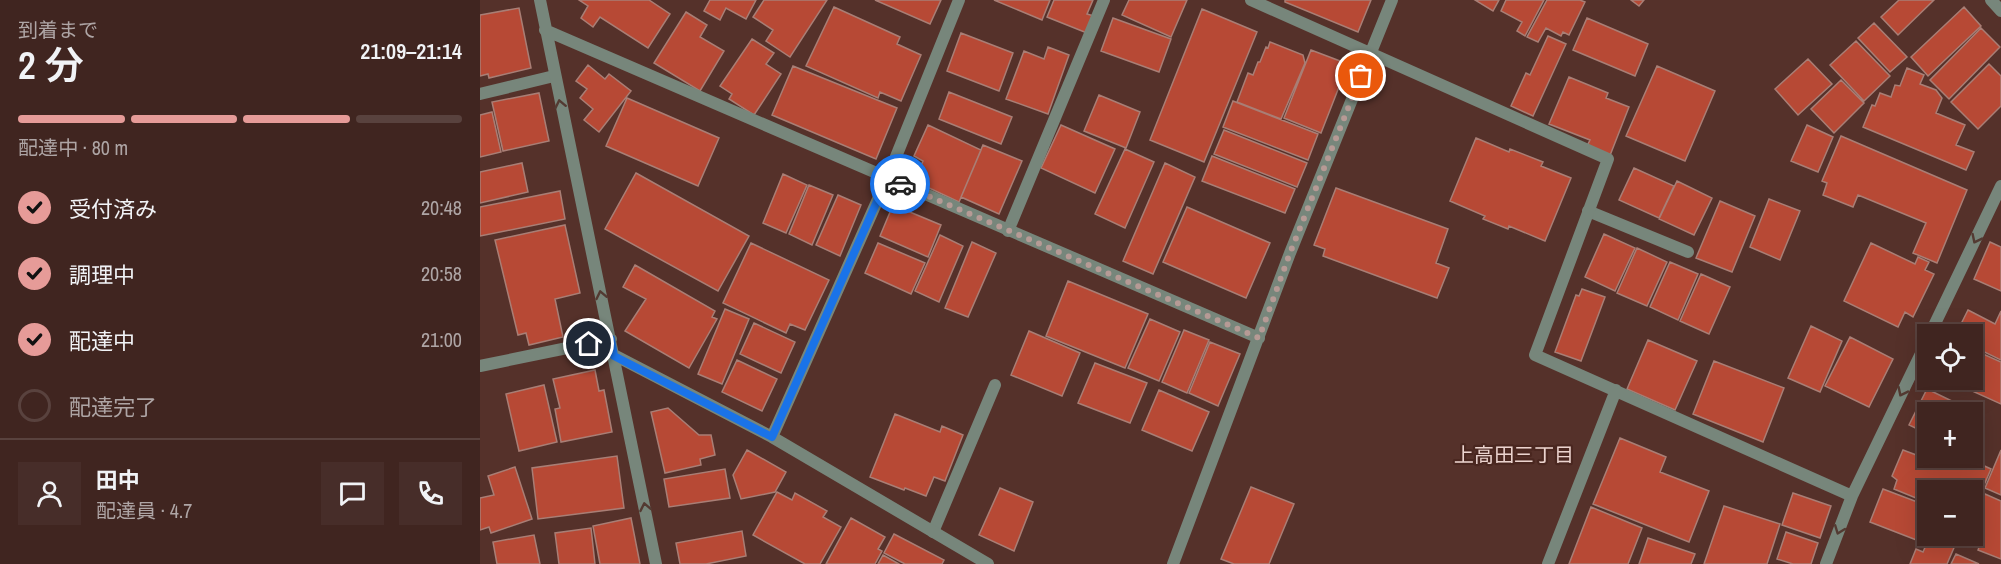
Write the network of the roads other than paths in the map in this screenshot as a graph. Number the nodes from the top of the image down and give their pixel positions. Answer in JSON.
{"nodes":[{"id":1,"x":540,"y":0,"type":"edge"},
{"id":2,"x":959,"y":0,"type":"edge"},
{"id":3,"x":1104,"y":0,"type":"edge"},
{"id":4,"x":1251,"y":0,"type":"edge"},
{"id":5,"x":1392,"y":0,"type":"edge"},
{"id":6,"x":1991,"y":0,"type":"edge"},
{"id":7,"x":2001,"y":11,"type":"edge"},
{"id":8,"x":545,"y":30,"type":"junction"},
{"id":9,"x":1370,"y":54,"type":"junction"},
{"id":10,"x":554,"y":76,"type":"junction"},
{"id":11,"x":480,"y":93,"type":"edge"},
{"id":12,"x":887,"y":179,"type":"junction"},
{"id":13,"x":2001,"y":186,"type":"edge"},
{"id":14,"x":1588,"y":211,"type":"junction"},
{"id":15,"x":1008,"y":231,"type":"junction"},
{"id":16,"x":1688,"y":252,"type":"dead end"},
{"id":17,"x":1935,"y":324,"type":"edge"},
{"id":18,"x":1259,"y":338,"type":"junction"},
{"id":19,"x":611,"y":339,"type":"junction"},
{"id":20,"x":614,"y":356,"type":"junction"},
{"id":21,"x":1917,"y":362,"type":"edge"},
{"id":22,"x":480,"y":366,"type":"edge"},
{"id":23,"x":995,"y":385,"type":"dead end"},
{"id":24,"x":1616,"y":390,"type":"junction"},
{"id":25,"x":772,"y":437,"type":"junction"},
{"id":26,"x":1852,"y":496,"type":"junction"},
{"id":27,"x":933,"y":532,"type":"junction"},
{"id":28,"x":980,"y":562,"type":"edge"},
{"id":29,"x":656,"y":564,"type":"edge"},
{"id":30,"x":1173,"y":564,"type":"edge"},
{"id":31,"x":1548,"y":564,"type":"edge"},
{"id":32,"x":1826,"y":564,"type":"edge"}],
"edges":[{"from":1,"to":8,"type":"street"},
{"from":2,"to":12,"type":"street"},
{"from":3,"to":15,"type":"street"},
{"from":4,"to":9,"type":"street"},
{"from":5,"to":9,"type":"street"},
{"from":6,"to":7,"type":"street"},
{"from":8,"to":10,"type":"street"},
{"from":8,"to":12,"type":"street"},
{"from":9,"to":14,"type":"street"},
{"from":9,"to":18,"type":"street"},
{"from":10,"to":11,"type":"street"},
{"from":19,"to":10,"type":"street","one_way":true},
{"from":12,"to":15,"type":"street"},
{"from":12,"to":25,"type":"street"},
{"from":13,"to":17,"type":"street","one_way":true},
{"from":14,"to":16,"type":"street"},
{"from":14,"to":24,"type":"street"},
{"from":15,"to":18,"type":"street"},
{"from":18,"to":30,"type":"street"},
{"from":19,"to":20,"type":"street"},
{"from":19,"to":22,"type":"street"},
{"from":20,"to":25,"type":"street"},
{"from":29,"to":20,"type":"street","one_way":true},
{"from":21,"to":26,"type":"street","one_way":true},
{"from":23,"to":27,"type":"street"},
{"from":24,"to":26,"type":"street"},
{"from":24,"to":31,"type":"street"},
{"from":25,"to":27,"type":"street"},
{"from":26,"to":32,"type":"street","one_way":true},
{"from":27,"to":28,"type":"street"}]}
